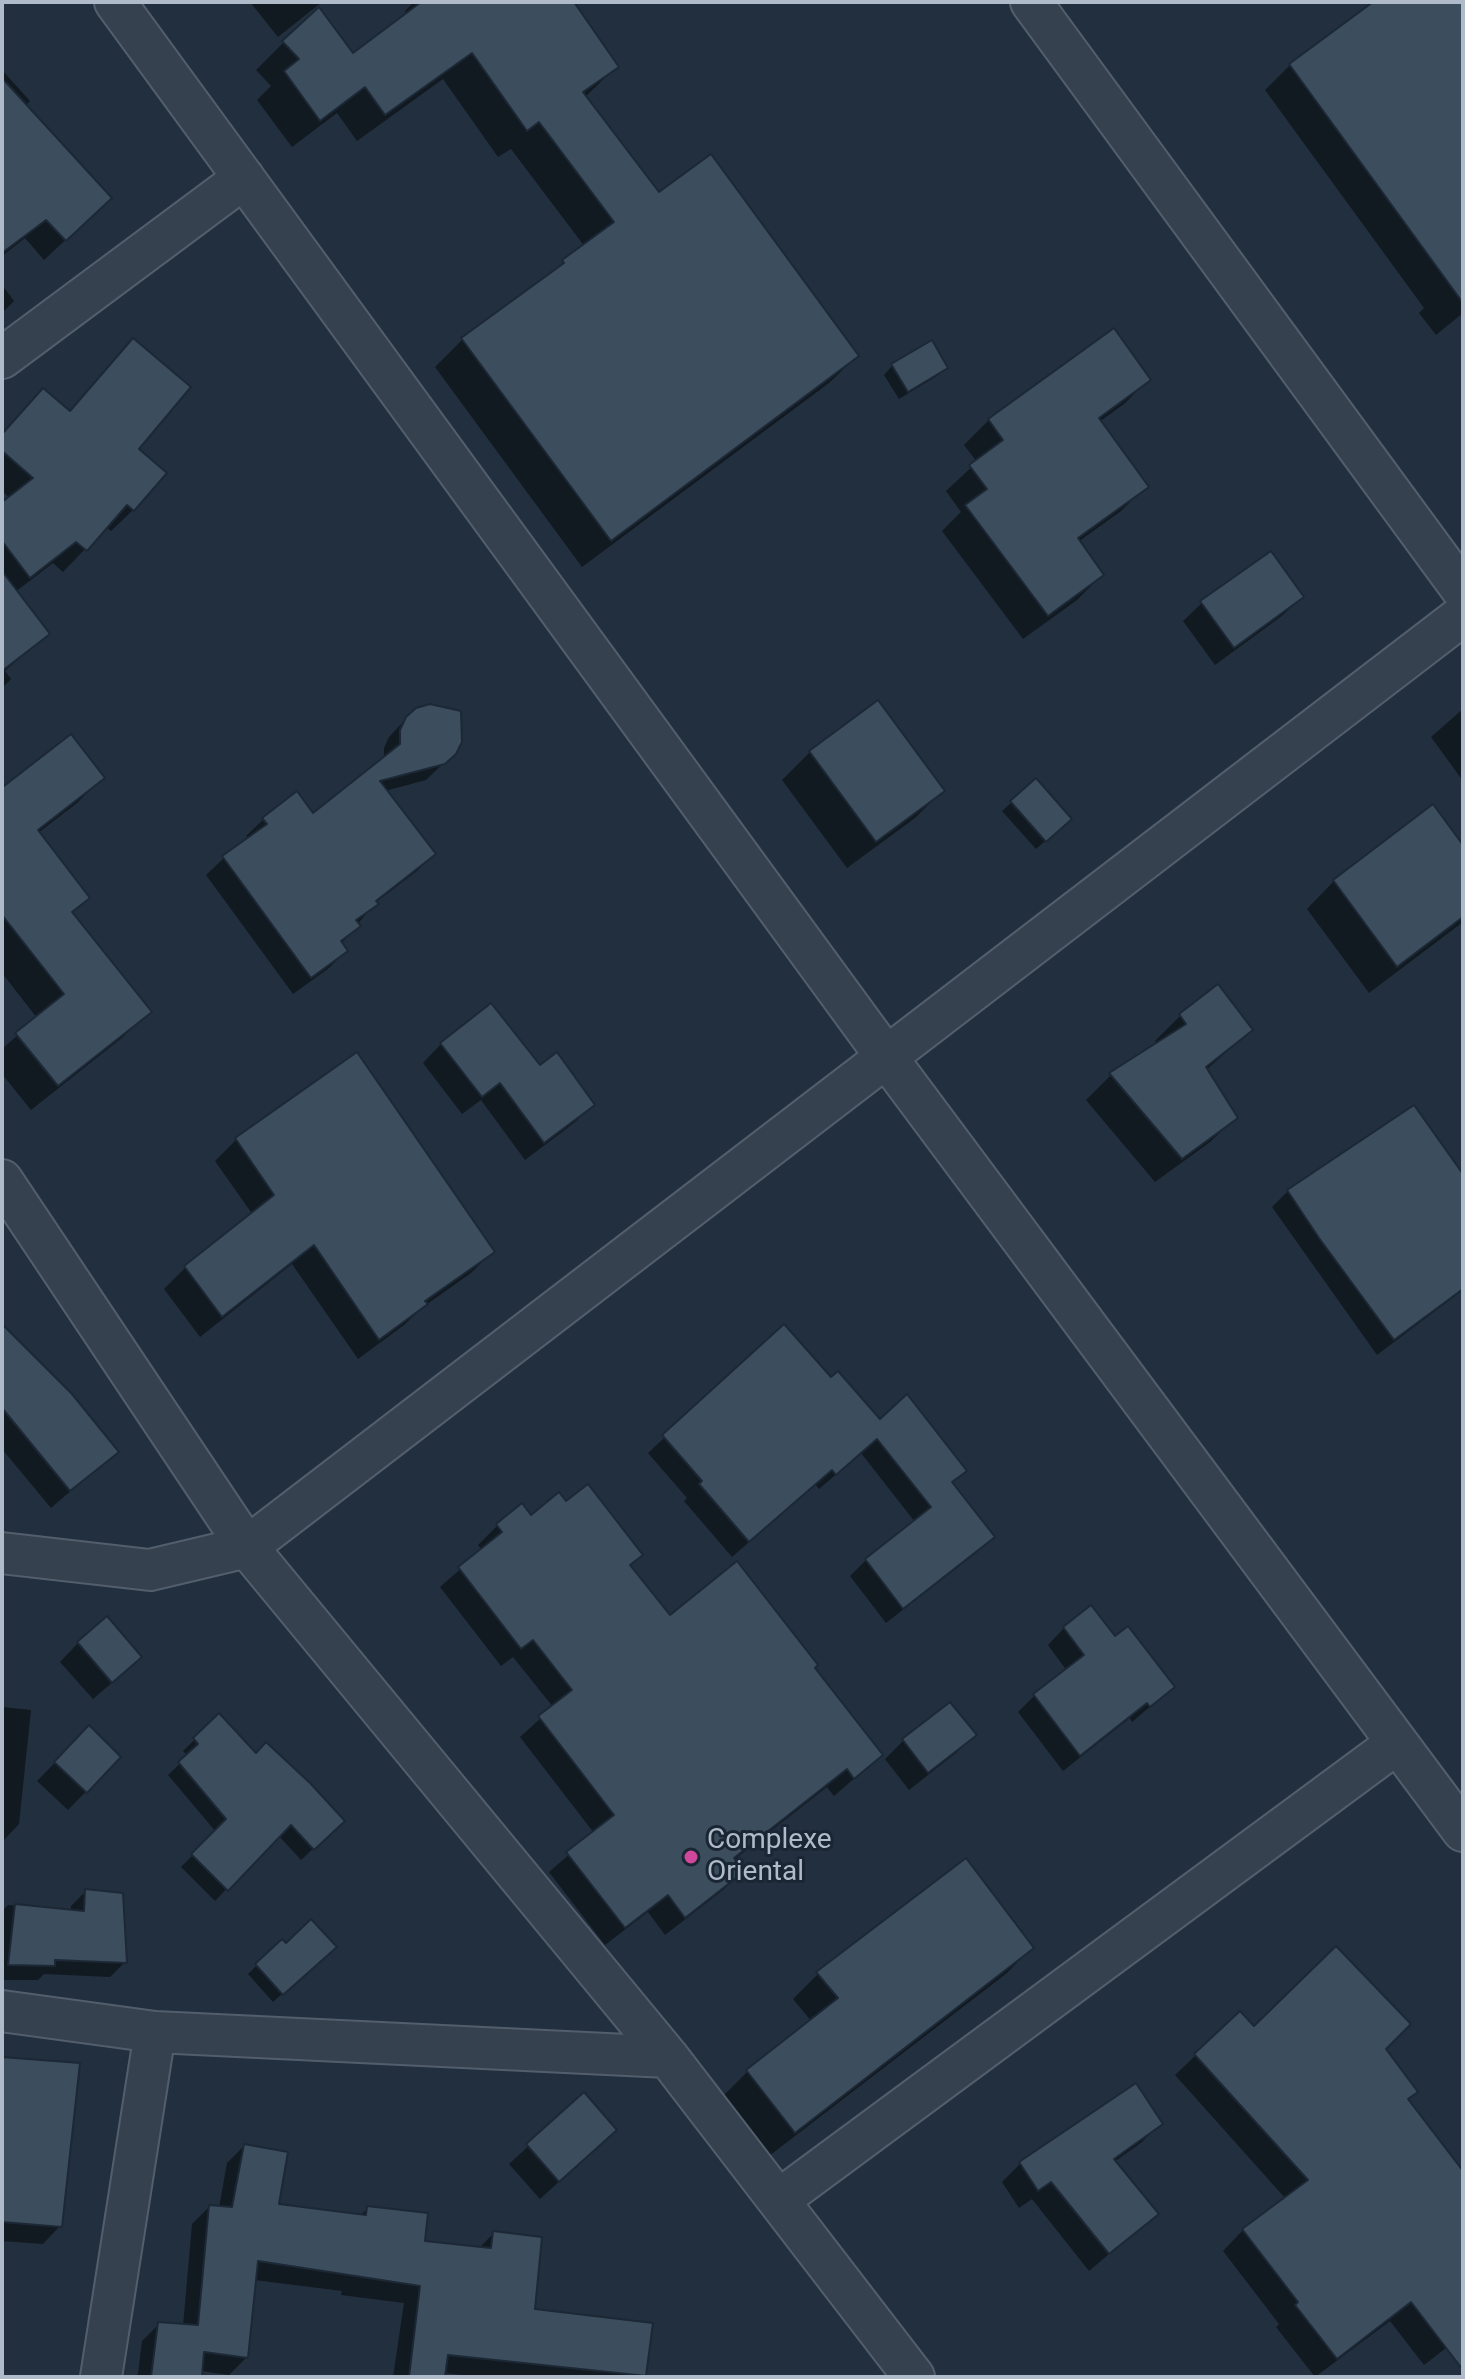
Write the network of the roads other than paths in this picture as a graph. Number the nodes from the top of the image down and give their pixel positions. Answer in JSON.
{"nodes":[{"id":1,"x":115,"y":2,"type":"edge"},
{"id":2,"x":1031,"y":2,"type":"edge"},
{"id":3,"x":244,"y":178,"type":"junction"},
{"id":4,"x":2,"y":358,"type":"edge"},
{"id":5,"x":1463,"y":591,"type":"edge"},
{"id":6,"x":1463,"y":615,"type":"edge"},
{"id":7,"x":887,"y":1058,"type":"junction"},
{"id":8,"x":2,"y":1180,"type":"edge"},
{"id":9,"x":247,"y":1547,"type":"junction"},
{"id":10,"x":2,"y":1553,"type":"edge"},
{"id":11,"x":1396,"y":1744,"type":"junction"},
{"id":12,"x":1463,"y":1831,"type":"edge"},
{"id":13,"x":2,"y":2011,"type":"edge"},
{"id":14,"x":155,"y":2032,"type":"junction"},
{"id":15,"x":668,"y":2057,"type":"junction"},
{"id":16,"x":780,"y":2199,"type":"junction"},
{"id":17,"x":101,"y":2377,"type":"edge"},
{"id":18,"x":914,"y":2377,"type":"edge"}],
"edges":[{"from":1,"to":3,"type":"street"},
{"from":2,"to":5,"type":"street"},
{"from":3,"to":4,"type":"street"},
{"from":3,"to":7,"type":"street"},
{"from":6,"to":7,"type":"street"},
{"from":7,"to":9,"type":"street"},
{"from":7,"to":11,"type":"street"},
{"from":8,"to":9,"type":"street"},
{"from":9,"to":10,"type":"street"},
{"from":9,"to":15,"type":"street"},
{"from":11,"to":12,"type":"street"},
{"from":11,"to":16,"type":"street"},
{"from":13,"to":14,"type":"street"},
{"from":14,"to":15,"type":"street"},
{"from":14,"to":17,"type":"street"},
{"from":15,"to":16,"type":"street"},
{"from":16,"to":18,"type":"street"}]}
